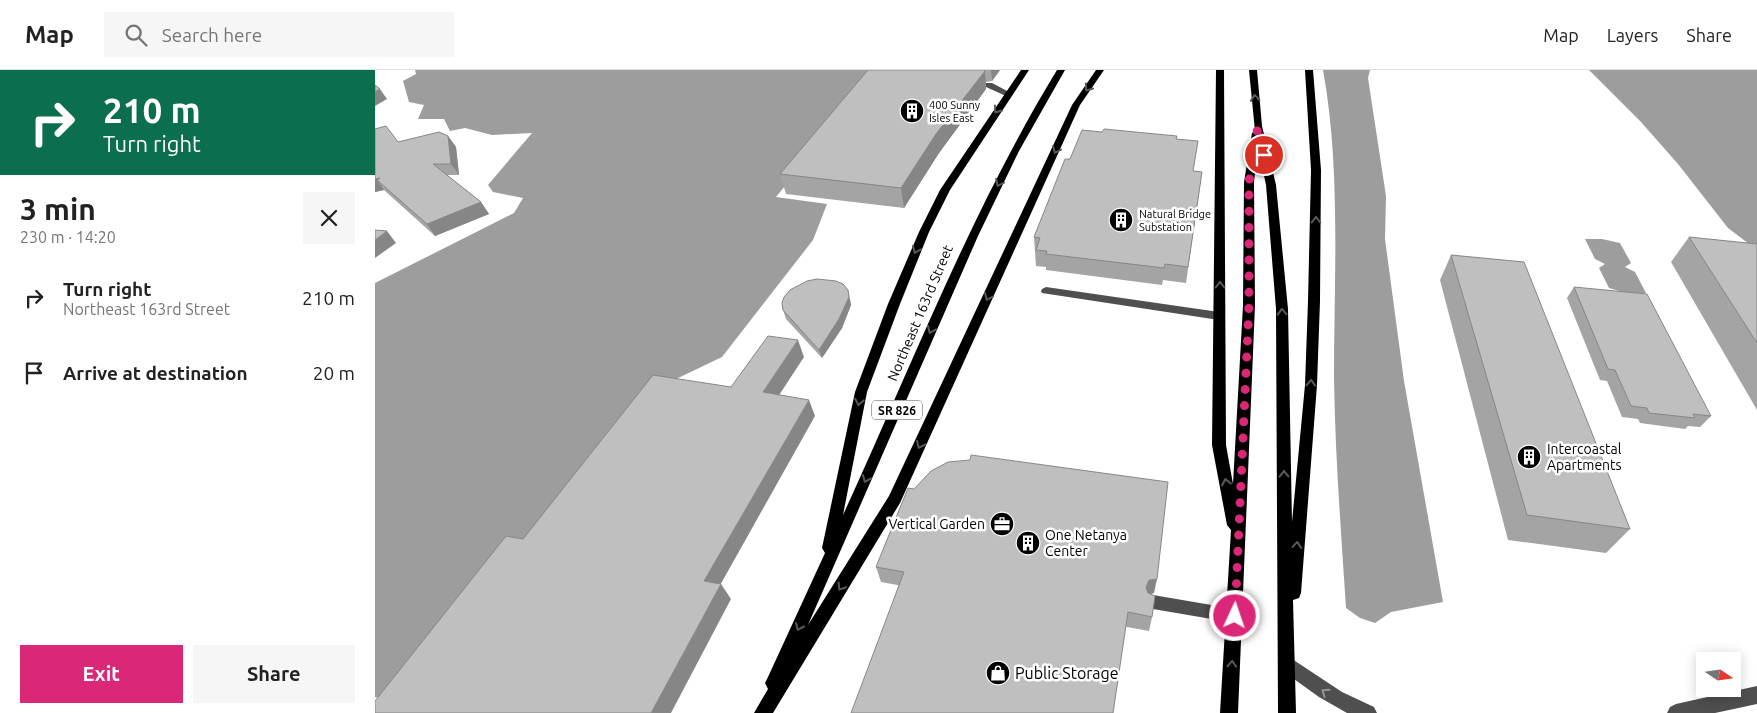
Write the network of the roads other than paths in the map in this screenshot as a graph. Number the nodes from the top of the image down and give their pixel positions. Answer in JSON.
{"nodes":[{"id":1,"x":1025,"y":70,"type":"edge"},
{"id":2,"x":1061,"y":70,"type":"edge"},
{"id":3,"x":1100,"y":70,"type":"edge"},
{"id":4,"x":1220,"y":70,"type":"edge"},
{"id":5,"x":1253,"y":70,"type":"edge"},
{"id":6,"x":1309,"y":70,"type":"edge"},
{"id":7,"x":989,"y":85,"type":"dead end"},
{"id":8,"x":1009,"y":94,"type":"junction"},
{"id":9,"x":1258,"y":126,"type":"junction"},
{"id":10,"x":1047,"y":291,"type":"dead end"},
{"id":11,"x":1219,"y":316,"type":"junction"},
{"id":12,"x":1238,"y":547,"type":"junction"},
{"id":13,"x":825,"y":570,"type":"junction"},
{"id":14,"x":1153,"y":602,"type":"edge"},
{"id":15,"x":1235,"y":616,"type":"junction"},
{"id":16,"x":1286,"y":663,"type":"junction"},
{"id":17,"x":1757,"y":696,"type":"edge"},
{"id":18,"x":762,"y":713,"type":"edge"},
{"id":19,"x":1229,"y":713,"type":"edge"},
{"id":20,"x":1287,"y":713,"type":"edge"},
{"id":21,"x":1368,"y":713,"type":"edge"},
{"id":22,"x":1676,"y":713,"type":"edge"}],
"edges":[{"from":1,"to":8,"type":"main road"},
{"from":2,"to":13,"type":"main road","name":"Northeast 163rd Street","number":"SR 826","one_way":true},
{"from":3,"to":18,"type":"main road","one_way":true},
{"from":11,"to":4,"type":"main road","one_way":true},
{"from":9,"to":5,"type":"main road","one_way":true},
{"from":16,"to":6,"type":"main road","one_way":true},
{"from":7,"to":8,"type":"street"},
{"from":8,"to":13,"type":"main road","one_way":true},
{"from":9,"to":12,"type":"main road"},
{"from":16,"to":9,"type":"main road","one_way":true},
{"from":10,"to":11,"type":"street"},
{"from":12,"to":11,"type":"main road","one_way":true},
{"from":12,"to":15,"type":"main road"},
{"from":13,"to":18,"type":"main road","name":"Northeast 163rd Street","number":"SR 826","one_way":true},
{"from":14,"to":15,"type":"street"},
{"from":19,"to":15,"type":"main road","one_way":true},
{"from":16,"to":20,"type":"main road"},
{"from":21,"to":16,"type":"street","one_way":true},
{"from":17,"to":22,"type":"street"}]}
